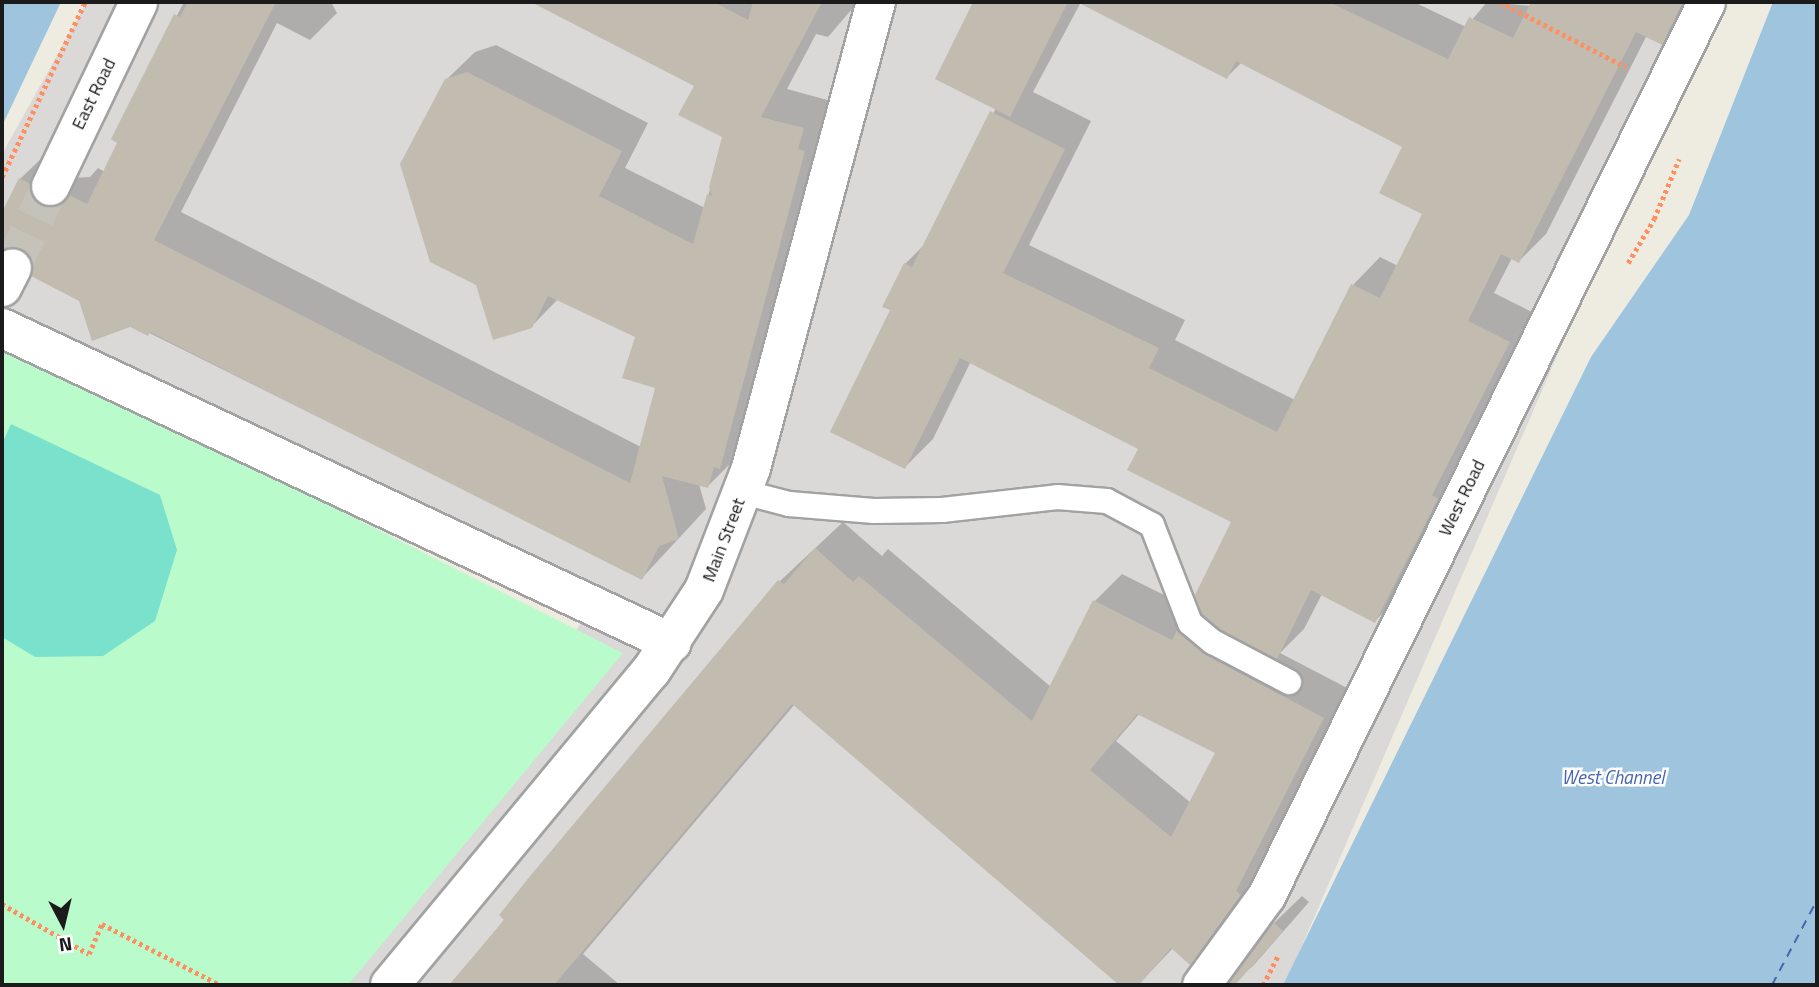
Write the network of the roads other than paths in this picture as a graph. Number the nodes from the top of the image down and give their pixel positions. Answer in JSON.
{"nodes":[{"id":1,"x":138,"y":2,"type":"edge"},
{"id":2,"x":876,"y":2,"type":"edge"},
{"id":3,"x":1706,"y":2,"type":"edge"},
{"id":4,"x":50,"y":186,"type":"tunnel mouth"},
{"id":5,"x":2,"y":328,"type":"edge"},
{"id":6,"x":743,"y":492,"type":"junction"},
{"id":7,"x":672,"y":643,"type":"junction"},
{"id":8,"x":1289,"y":682,"type":"dead end"},
{"id":9,"x":390,"y":985,"type":"edge"},
{"id":10,"x":1201,"y":985,"type":"edge"}],
"edges":[{"from":1,"to":4,"type":"street","name":"East Road"},
{"from":2,"to":6,"type":"street","name":"Main Street"},
{"from":3,"to":10,"type":"street","name":"West Road"},
{"from":5,"to":7,"type":"street"},
{"from":6,"to":7,"type":"street","name":"Main Street"},
{"from":6,"to":8,"type":"lane"},
{"from":7,"to":9,"type":"street","name":"Main Street"}]}
